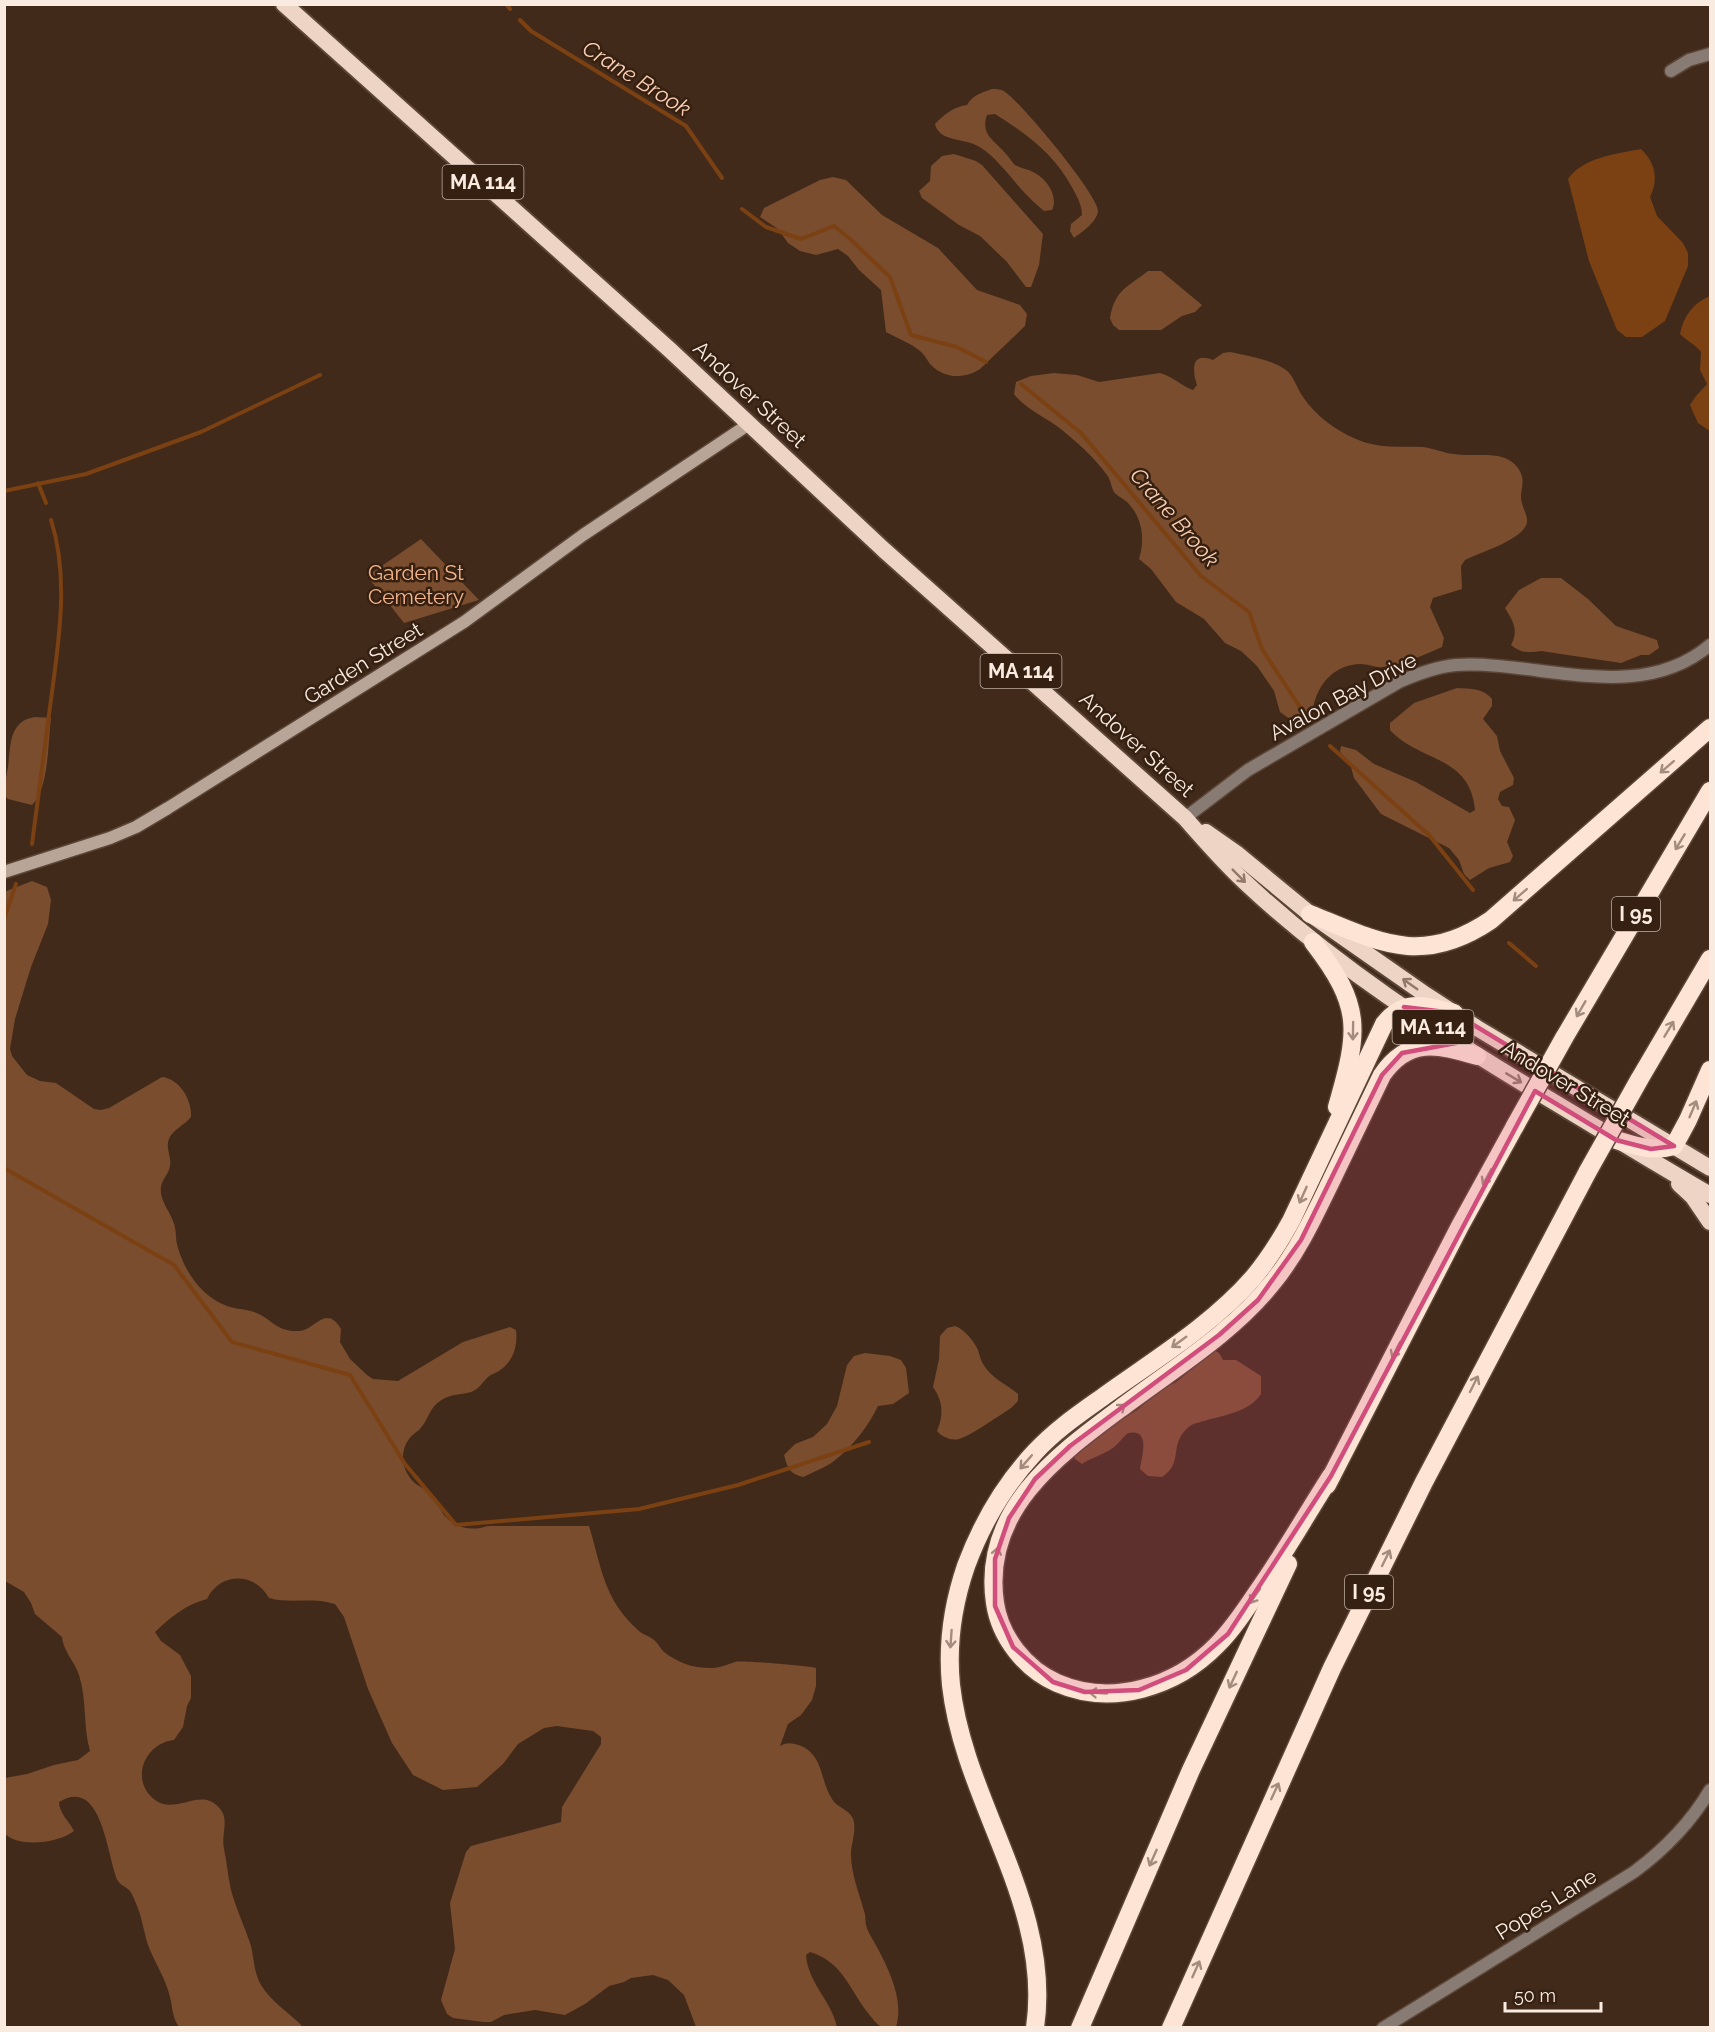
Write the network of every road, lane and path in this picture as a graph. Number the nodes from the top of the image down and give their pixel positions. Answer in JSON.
{"nodes":[{"id":1,"x":284,"y":4,"type":"edge"},
{"id":2,"x":1710,"y":54,"type":"edge"},
{"id":3,"x":1671,"y":71,"type":"dead end"},
{"id":4,"x":749,"y":424,"type":"junction"},
{"id":5,"x":1710,"y":645,"type":"edge"},
{"id":6,"x":1710,"y":728,"type":"edge"},
{"id":7,"x":1710,"y":792,"type":"edge"},
{"id":8,"x":1185,"y":818,"type":"junction"},
{"id":9,"x":4,"y":872,"type":"edge"},
{"id":10,"x":1310,"y":914,"type":"junction"},
{"id":11,"x":1313,"y":942,"type":"junction"},
{"id":12,"x":1710,"y":959,"type":"edge"},
{"id":13,"x":1404,"y":1007,"type":"junction"},
{"id":14,"x":1454,"y":1013,"type":"junction"},
{"id":15,"x":1477,"y":1056,"type":"junction"},
{"id":16,"x":1710,"y":1070,"type":"edge"},
{"id":17,"x":1616,"y":1140,"type":"junction"},
{"id":18,"x":1327,"y":1142,"type":"junction"},
{"id":19,"x":1674,"y":1146,"type":"junction"},
{"id":20,"x":1653,"y":1162,"type":"junction"},
{"id":21,"x":1710,"y":1168,"type":"edge"},
{"id":22,"x":1710,"y":1195,"type":"edge"},
{"id":23,"x":1710,"y":1222,"type":"edge"},
{"id":24,"x":1331,"y":1476,"type":"junction"},
{"id":25,"x":1710,"y":1790,"type":"edge"},
{"id":26,"x":1172,"y":2026,"type":"edge"},
{"id":27,"x":1035,"y":2028,"type":"edge"},
{"id":28,"x":1080,"y":2028,"type":"edge"},
{"id":29,"x":1383,"y":2028,"type":"edge"}],
"edges":[{"from":1,"to":4,"type":"highway","name":"Andover Street","number":"MA 114"},
{"from":2,"to":3,"type":"street"},
{"from":4,"to":8,"type":"highway","name":"Andover Street","number":"MA 114"},
{"from":4,"to":9,"type":"main road","name":"Garden Street"},
{"from":5,"to":8,"type":"street","name":"Avalon Bay Drive"},
{"from":6,"to":10,"type":"highway","one_way":true},
{"from":7,"to":24,"type":"highway","number":"I 95","one_way":true,"bridge":true},
{"from":8,"to":10,"type":"highway","name":"Andover Street","number":"MA 114"},
{"from":8,"to":11,"type":"highway","name":"Andover Street","number":"MA 114","one_way":true},
{"from":14,"to":10,"type":"highway","name":"Andover Street","number":"MA 114","one_way":true},
{"from":11,"to":13,"type":"highway","name":"Andover Street","number":"MA 114"},
{"from":11,"to":18,"type":"highway","one_way":true},
{"from":26,"to":12,"type":"highway","number":"I 95","one_way":true,"bridge":true},
{"from":13,"to":14,"type":"highway"},
{"from":13,"to":15,"type":"highway","name":"Andover Street","number":"MA 114"},
{"from":13,"to":18,"type":"highway"},
{"from":14,"to":19,"type":"highway","name":"Andover Street","number":"MA 114"},
{"from":15,"to":17,"type":"highway","name":"Andover Street","number":"MA 114","one_way":true},
{"from":24,"to":15,"type":"highway","one_way":true},
{"from":19,"to":16,"type":"highway","one_way":true},
{"from":17,"to":19,"type":"highway"},
{"from":17,"to":20,"type":"highway","name":"Andover Street","number":"MA 114"},
{"from":18,"to":27,"type":"highway","one_way":true},
{"from":19,"to":21,"type":"highway","name":"Andover Street","number":"MA 114"},
{"from":20,"to":22,"type":"highway","name":"Andover Street","number":"MA 114"},
{"from":20,"to":23,"type":"highway"},
{"from":24,"to":28,"type":"highway","number":"I 95","one_way":true},
{"from":25,"to":29,"type":"street","name":"Popes Lane"}]}
